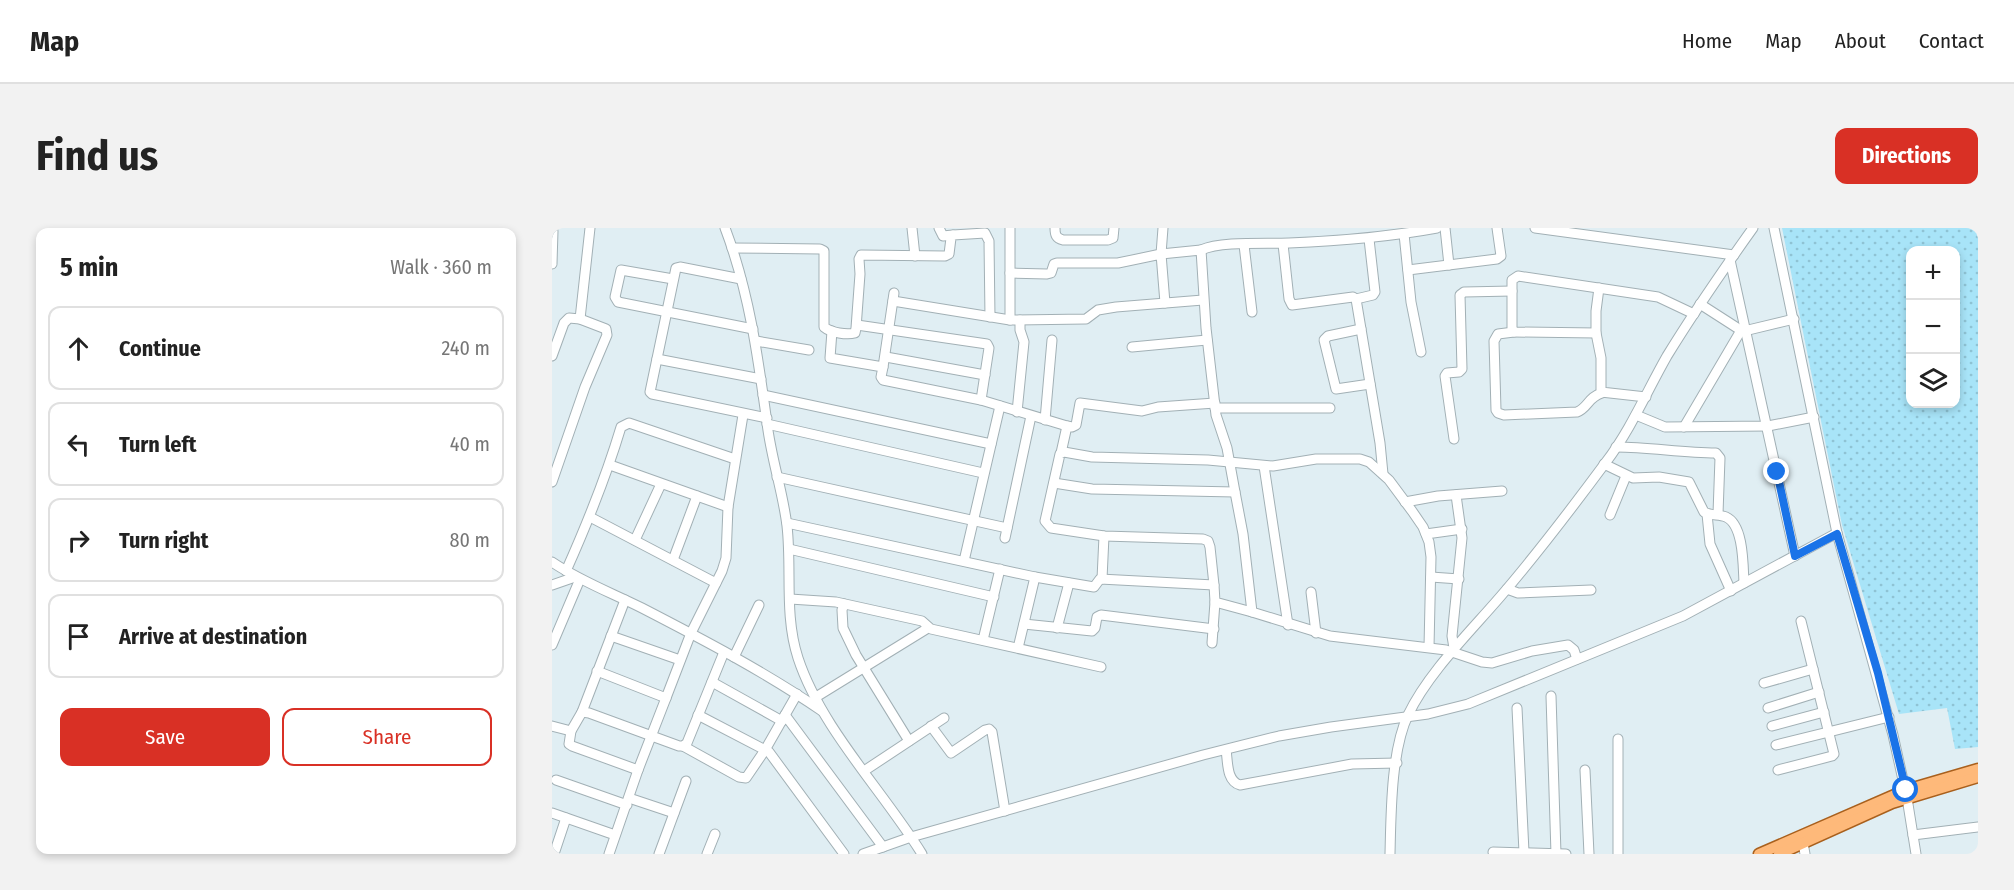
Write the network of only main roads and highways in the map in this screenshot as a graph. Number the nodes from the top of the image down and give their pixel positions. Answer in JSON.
{"nodes":[{"id":1,"x":1978,"y":769,"type":"edge"},
{"id":2,"x":1978,"y":777,"type":"edge"},
{"id":3,"x":1906,"y":794,"type":"junction"},
{"id":4,"x":1804,"y":849,"type":"edge"},
{"id":5,"x":1759,"y":854,"type":"edge"},
{"id":6,"x":1779,"y":854,"type":"edge"}],
"edges":[{"from":1,"to":3,"type":"main road"},
{"from":2,"to":3,"type":"main road"},
{"from":3,"to":4,"type":"main road"},
{"from":3,"to":5,"type":"main road"},
{"from":4,"to":6,"type":"main road"}]}
